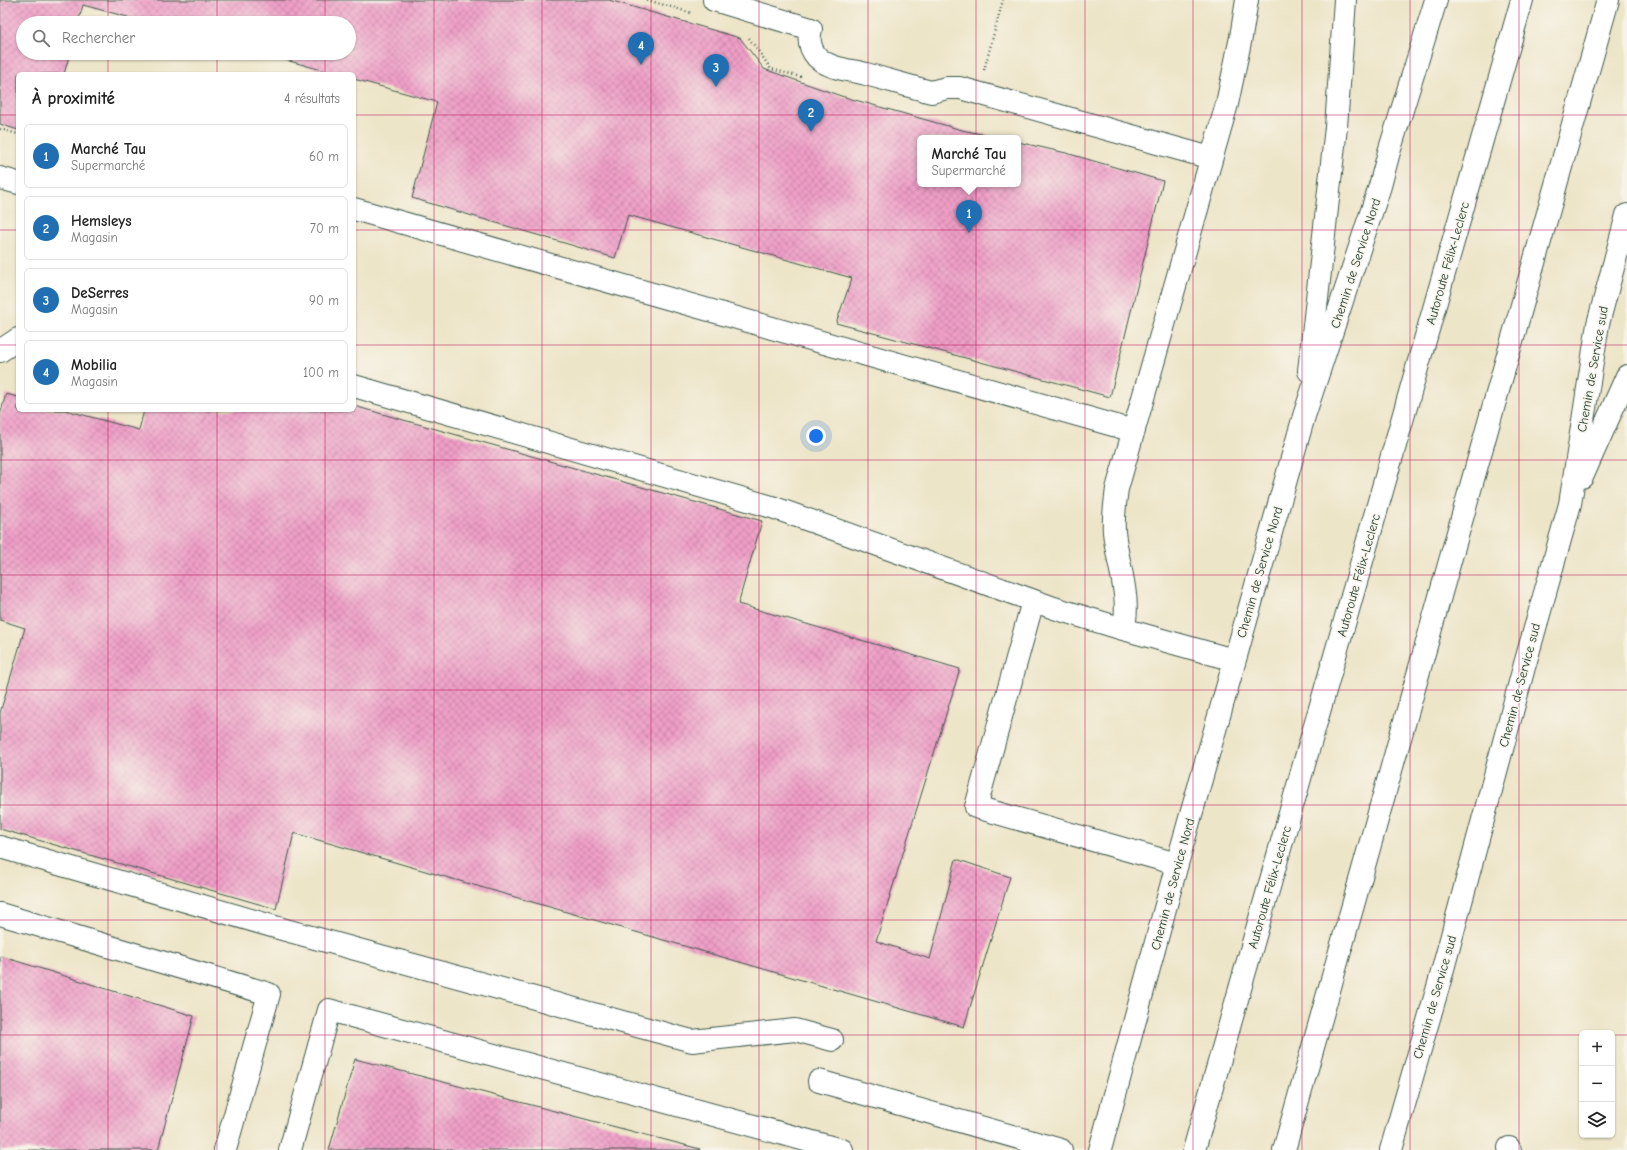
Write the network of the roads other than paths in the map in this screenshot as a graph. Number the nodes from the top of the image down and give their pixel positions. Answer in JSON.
{"nodes":[{"id":1,"x":714,"y":0,"type":"edge"},
{"id":2,"x":1247,"y":0,"type":"edge"},
{"id":3,"x":1345,"y":0,"type":"edge"},
{"id":4,"x":1436,"y":0,"type":"edge"},
{"id":5,"x":1522,"y":0,"type":"edge"},
{"id":6,"x":1608,"y":0,"type":"edge"},
{"id":7,"x":1211,"y":158,"type":"junction"},
{"id":8,"x":0,"y":178,"type":"edge"},
{"id":9,"x":16,"y":182,"type":"edge"},
{"id":10,"x":356,"y":210,"type":"edge"},
{"id":11,"x":1627,"y":215,"type":"edge"},
{"id":12,"x":16,"y":340,"type":"edge"},
{"id":13,"x":0,"y":351,"type":"edge"},
{"id":14,"x":1627,"y":376,"type":"edge"},
{"id":15,"x":356,"y":387,"type":"edge"},
{"id":16,"x":1304,"y":416,"type":"junction"},
{"id":17,"x":1134,"y":430,"type":"junction"},
{"id":18,"x":1570,"y":504,"type":"junction"},
{"id":19,"x":1033,"y":601,"type":"junction"},
{"id":20,"x":1123,"y":630,"type":"junction"},
{"id":21,"x":1234,"y":660,"type":"junction"},
{"id":22,"x":0,"y":847,"type":"edge"},
{"id":23,"x":1177,"y":864,"type":"junction"},
{"id":24,"x":0,"y":914,"type":"edge"},
{"id":25,"x":832,"y":1040,"type":"dead end"},
{"id":26,"x":819,"y":1081,"type":"dead end"},
{"id":27,"x":224,"y":1150,"type":"edge"},
{"id":28,"x":290,"y":1150,"type":"edge"},
{"id":29,"x":842,"y":1150,"type":"edge"},
{"id":30,"x":1061,"y":1150,"type":"edge"},
{"id":31,"x":1100,"y":1150,"type":"edge"},
{"id":32,"x":1194,"y":1150,"type":"edge"},
{"id":33,"x":1284,"y":1150,"type":"edge"},
{"id":34,"x":1391,"y":1150,"type":"edge"}],
"edges":[{"from":1,"to":7,"type":"main road"},
{"from":2,"to":7,"type":"main road"},
{"from":3,"to":16,"type":"main road"},
{"from":4,"to":16,"type":"main road","name":"Chemin de Service Nord"},
{"from":5,"to":32,"type":"main road","name":"Autoroute Félix-Leclerc"},
{"from":6,"to":33,"type":"main road"},
{"from":7,"to":17,"type":"main road"},
{"from":8,"to":9,"type":"main road"},
{"from":10,"to":17,"type":"main road"},
{"from":11,"to":18,"type":"main road","name":"Chemin de Service sud"},
{"from":12,"to":13,"type":"main road"},
{"from":14,"to":18,"type":"main road"},
{"from":15,"to":19,"type":"main road"},
{"from":16,"to":21,"type":"main road","name":"Chemin de Service Nord"},
{"from":17,"to":20,"type":"main road"},
{"from":18,"to":34,"type":"main road","name":"Chemin de Service sud"},
{"from":19,"to":20,"type":"main road"},
{"from":19,"to":23,"type":"main road"},
{"from":20,"to":21,"type":"main road"},
{"from":21,"to":23,"type":"main road","name":"Chemin de Service Nord"},
{"from":22,"to":25,"type":"main road"},
{"from":23,"to":31,"type":"main road","name":"Chemin de Service Nord"},
{"from":24,"to":27,"type":"main road"},
{"from":26,"to":30,"type":"main road"},
{"from":28,"to":29,"type":"main road"}]}
